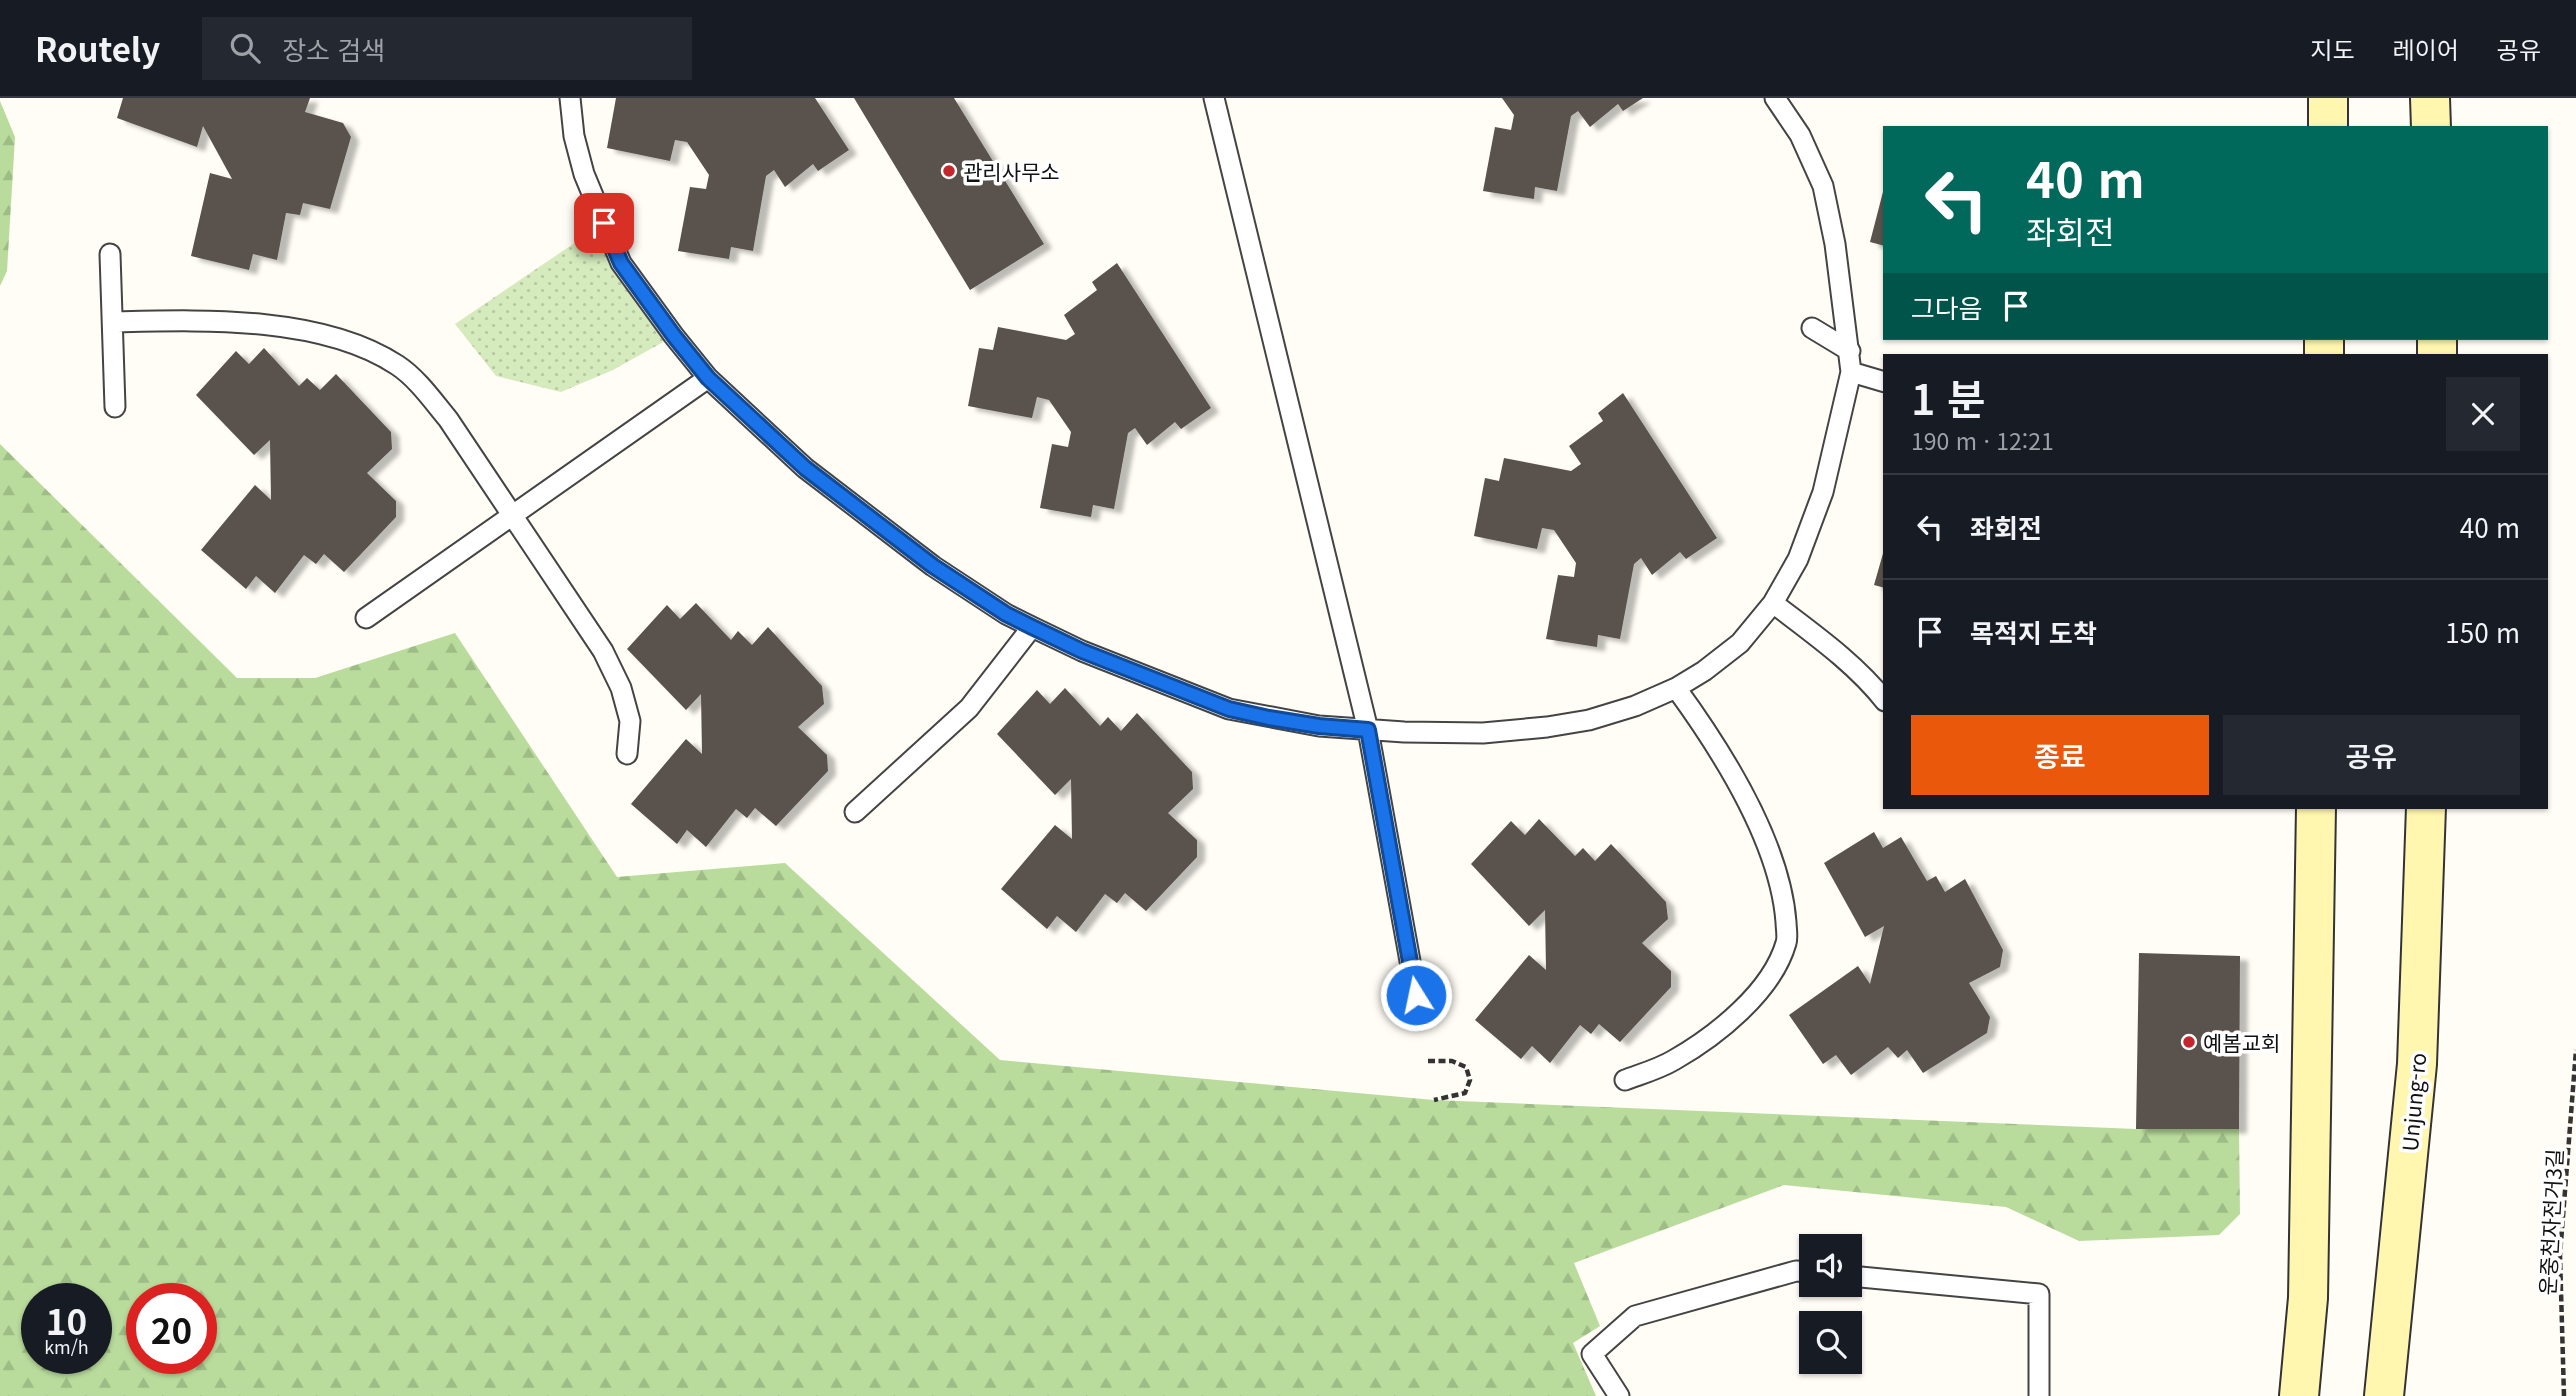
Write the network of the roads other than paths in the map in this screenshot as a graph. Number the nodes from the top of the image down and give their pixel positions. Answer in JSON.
{"nodes":[{"id":1,"x":570,"y":98,"type":"edge"},
{"id":2,"x":1214,"y":98,"type":"edge"},
{"id":3,"x":1775,"y":98,"type":"edge"},
{"id":4,"x":2328,"y":98,"type":"edge"},
{"id":5,"x":2430,"y":98,"type":"edge"},
{"id":6,"x":2328,"y":126,"type":"edge"},
{"id":7,"x":2431,"y":126,"type":"edge"},
{"id":8,"x":110,"y":254,"type":"dead end"},
{"id":9,"x":113,"y":322,"type":"junction"},
{"id":10,"x":1812,"y":328,"type":"dead end"},
{"id":11,"x":1850,"y":351,"type":"junction"},
{"id":12,"x":1851,"y":372,"type":"junction"},
{"id":13,"x":708,"y":378,"type":"junction"},
{"id":14,"x":1883,"y":381,"type":"edge"},
{"id":15,"x":115,"y":407,"type":"dead end"},
{"id":16,"x":512,"y":516,"type":"junction"},
{"id":17,"x":1773,"y":603,"type":"junction"},
{"id":18,"x":366,"y":618,"type":"dead end"},
{"id":19,"x":1032,"y":627,"type":"junction"},
{"id":20,"x":1676,"y":688,"type":"junction"},
{"id":21,"x":1883,"y":698,"type":"edge"},
{"id":22,"x":1368,"y":730,"type":"junction"},
{"id":23,"x":627,"y":754,"type":"dead end"},
{"id":24,"x":2316,"y":809,"type":"edge"},
{"id":25,"x":2426,"y":809,"type":"edge"},
{"id":26,"x":855,"y":812,"type":"dead end"},
{"id":27,"x":1416,"y":995,"type":"dead end"},
{"id":28,"x":1625,"y":1080,"type":"dead end"},
{"id":29,"x":1799,"y":1271,"type":"edge"},
{"id":30,"x":1862,"y":1277,"type":"edge"},
{"id":31,"x":1619,"y":1396,"type":"edge"},
{"id":32,"x":2039,"y":1396,"type":"edge"},
{"id":33,"x":2299,"y":1396,"type":"edge"},
{"id":34,"x":2384,"y":1396,"type":"edge"}],
"edges":[{"from":1,"to":13,"type":"lane"},
{"from":2,"to":22,"type":"lane"},
{"from":3,"to":11,"type":"lane"},
{"from":4,"to":6,"type":"main road"},
{"from":5,"to":7,"type":"main road"},
{"from":8,"to":9,"type":"lane"},
{"from":9,"to":15,"type":"lane"},
{"from":9,"to":16,"type":"lane"},
{"from":10,"to":11,"type":"lane"},
{"from":11,"to":12,"type":"lane"},
{"from":12,"to":14,"type":"lane"},
{"from":12,"to":17,"type":"lane"},
{"from":13,"to":16,"type":"lane"},
{"from":13,"to":19,"type":"lane"},
{"from":16,"to":18,"type":"lane"},
{"from":16,"to":23,"type":"lane"},
{"from":17,"to":20,"type":"lane"},
{"from":17,"to":21,"type":"lane"},
{"from":19,"to":22,"type":"lane"},
{"from":19,"to":26,"type":"lane"},
{"from":20,"to":22,"type":"lane"},
{"from":20,"to":28,"type":"lane"},
{"from":22,"to":27,"type":"lane"},
{"from":24,"to":33,"type":"main road"},
{"from":25,"to":34,"type":"main road","name":"Unjung-ro"},
{"from":29,"to":31,"type":"lane"},
{"from":30,"to":32,"type":"lane"}]}
